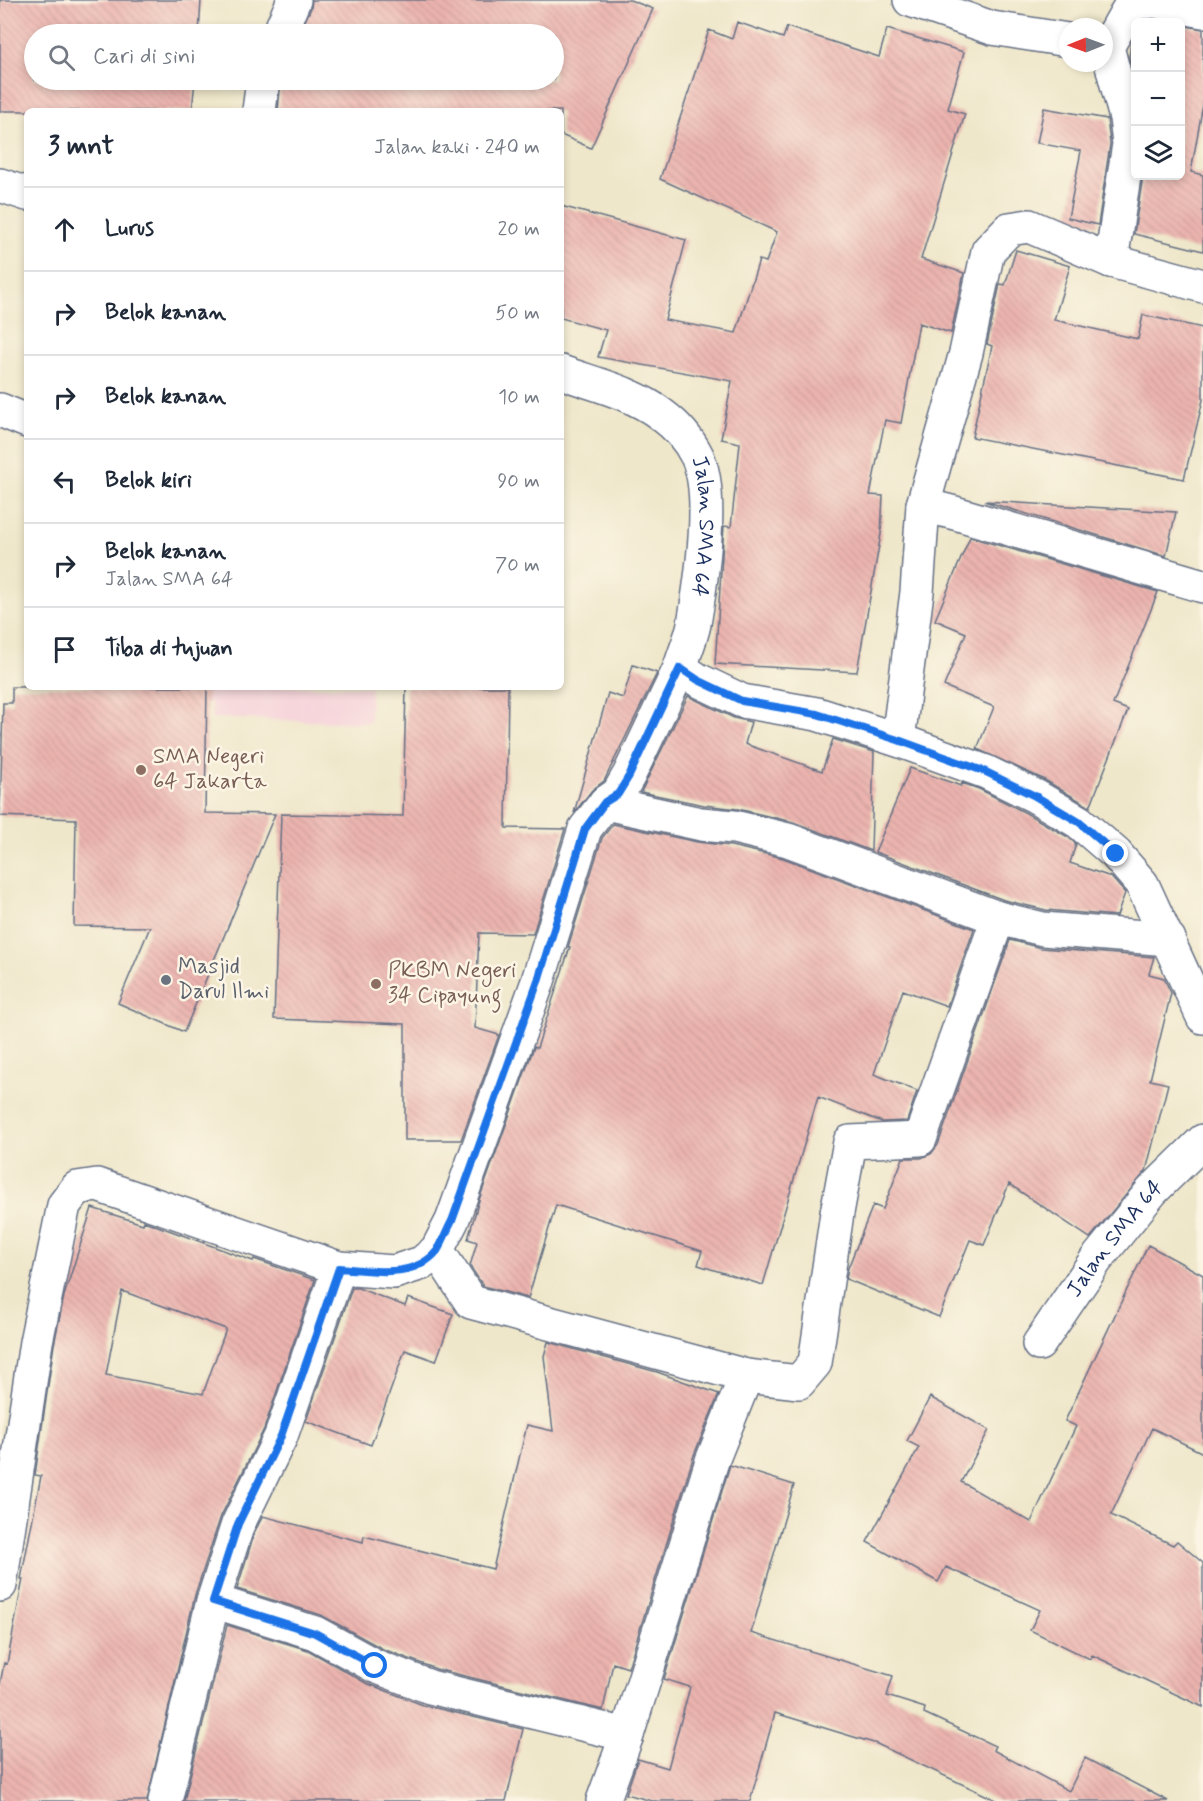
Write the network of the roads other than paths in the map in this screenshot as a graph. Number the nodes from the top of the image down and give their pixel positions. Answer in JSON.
{"nodes":[{"id":1,"x":294,"y":0,"type":"edge"},
{"id":2,"x":910,"y":0,"type":"edge"},
{"id":3,"x":1203,"y":11,"type":"edge"},
{"id":4,"x":283,"y":24,"type":"edge"},
{"id":5,"x":1113,"y":35,"type":"edge"},
{"id":6,"x":1059,"y":39,"type":"edge"},
{"id":7,"x":1113,"y":72,"type":"edge"},
{"id":8,"x":262,"y":90,"type":"edge"},
{"id":9,"x":259,"y":108,"type":"edge"},
{"id":10,"x":0,"y":185,"type":"edge"},
{"id":11,"x":24,"y":193,"type":"edge"},
{"id":12,"x":1111,"y":261,"type":"junction"},
{"id":13,"x":1203,"y":286,"type":"edge"},
{"id":14,"x":564,"y":373,"type":"edge"},
{"id":15,"x":0,"y":410,"type":"edge"},
{"id":16,"x":24,"y":420,"type":"edge"},
{"id":17,"x":923,"y":505,"type":"junction"},
{"id":18,"x":1203,"y":586,"type":"edge"},
{"id":19,"x":680,"y":668,"type":"junction"},
{"id":20,"x":898,"y":740,"type":"junction"},
{"id":21,"x":605,"y":802,"type":"junction"},
{"id":22,"x":998,"y":918,"type":"junction"},
{"id":23,"x":1169,"y":939,"type":"junction"},
{"id":24,"x":1203,"y":1017,"type":"edge"},
{"id":25,"x":1203,"y":1141,"type":"edge"},
{"id":26,"x":437,"y":1250,"type":"junction"},
{"id":27,"x":339,"y":1268,"type":"junction"},
{"id":28,"x":1040,"y":1344,"type":"dead end"},
{"id":29,"x":746,"y":1376,"type":"junction"},
{"id":30,"x":0,"y":1585,"type":"edge"},
{"id":31,"x":213,"y":1601,"type":"junction"},
{"id":32,"x":627,"y":1735,"type":"junction"},
{"id":33,"x":165,"y":1801,"type":"edge"},
{"id":34,"x":603,"y":1801,"type":"edge"}],
"edges":[{"from":1,"to":4,"type":"street"},
{"from":2,"to":6,"type":"street"},
{"from":3,"to":5,"type":"street"},
{"from":7,"to":12,"type":"street"},
{"from":8,"to":9,"type":"street"},
{"from":10,"to":11,"type":"street"},
{"from":12,"to":13,"type":"street"},
{"from":12,"to":17,"type":"street"},
{"from":14,"to":19,"type":"street","name":"Jalan SMA 64"},
{"from":15,"to":16,"type":"street"},
{"from":17,"to":18,"type":"street"},
{"from":17,"to":20,"type":"street"},
{"from":19,"to":20,"type":"street"},
{"from":19,"to":21,"type":"street","name":"Jalan SMA 64"},
{"from":20,"to":23,"type":"street"},
{"from":21,"to":22,"type":"street"},
{"from":21,"to":26,"type":"street","name":"Jalan SMA 64"},
{"from":22,"to":23,"type":"street"},
{"from":22,"to":29,"type":"street"},
{"from":23,"to":24,"type":"street"},
{"from":25,"to":28,"type":"street","name":"Jalan SMA 64"},
{"from":26,"to":27,"type":"street"},
{"from":26,"to":29,"type":"street"},
{"from":27,"to":30,"type":"street"},
{"from":27,"to":31,"type":"street"},
{"from":29,"to":32,"type":"street"},
{"from":31,"to":32,"type":"street"},
{"from":31,"to":33,"type":"street"},
{"from":32,"to":34,"type":"street"}]}
